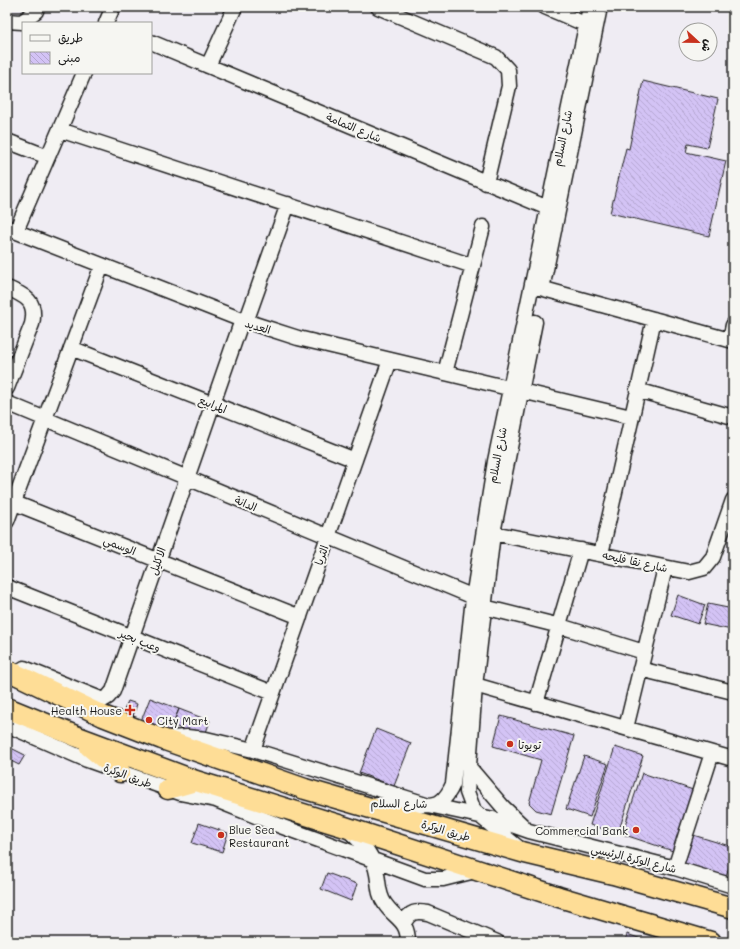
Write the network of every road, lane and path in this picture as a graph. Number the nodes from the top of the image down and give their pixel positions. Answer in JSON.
{"nodes":[{"id":1,"x":37,"y":7,"type":"edge"},
{"id":2,"x":113,"y":7,"type":"edge"},
{"id":3,"x":235,"y":7,"type":"edge"},
{"id":4,"x":380,"y":7,"type":"edge"},
{"id":5,"x":545,"y":7,"type":"edge"},
{"id":6,"x":590,"y":7,"type":"edge"},
{"id":7,"x":600,"y":7,"type":"edge"},
{"id":8,"x":7,"y":21,"type":"edge"},
{"id":9,"x":106,"y":22,"type":"edge"},
{"id":10,"x":591,"y":26,"type":"junction"},
{"id":11,"x":152,"y":42,"type":"edge"},
{"id":12,"x":208,"y":66,"type":"junction"},
{"id":13,"x":84,"y":74,"type":"edge"},
{"id":14,"x":60,"y":130,"type":"junction"},
{"id":15,"x":7,"y":140,"type":"edge"},
{"id":16,"x":48,"y":157,"type":"junction"},
{"id":17,"x":486,"y":183,"type":"junction"},
{"id":18,"x":288,"y":204,"type":"junction"},
{"id":19,"x":552,"y":210,"type":"junction"},
{"id":20,"x":483,"y":226,"type":"dead end"},
{"id":21,"x":11,"y":229,"type":"edge"},
{"id":22,"x":102,"y":266,"type":"junction"},
{"id":23,"x":473,"y":266,"type":"junction"},
{"id":24,"x":7,"y":288,"type":"edge"},
{"id":25,"x":537,"y":288,"type":"junction"},
{"id":26,"x":654,"y":319,"type":"junction"},
{"id":27,"x":244,"y":321,"type":"junction"},
{"id":28,"x":733,"y":326,"type":"edge"},
{"id":29,"x":732,"y":340,"type":"edge"},
{"id":30,"x":71,"y":348,"type":"junction"},
{"id":31,"x":390,"y":360,"type":"junction"},
{"id":32,"x":445,"y":373,"type":"junction"},
{"id":33,"x":7,"y":388,"type":"edge"},
{"id":34,"x":515,"y":389,"type":"junction"},
{"id":35,"x":637,"y":390,"type":"junction"},
{"id":36,"x":7,"y":403,"type":"edge"},
{"id":37,"x":212,"y":404,"type":"junction"},
{"id":38,"x":631,"y":417,"type":"junction"},
{"id":39,"x":733,"y":418,"type":"edge"},
{"id":40,"x":45,"y":419,"type":"junction"},
{"id":41,"x":354,"y":460,"type":"junction"},
{"id":42,"x":186,"y":478,"type":"junction"},
{"id":43,"x":733,"y":500,"type":"edge"},
{"id":44,"x":10,"y":502,"type":"edge"},
{"id":45,"x":7,"y":521,"type":"edge"},
{"id":46,"x":493,"y":533,"type":"junction"},
{"id":47,"x":327,"y":537,"type":"junction"},
{"id":48,"x":581,"y":550,"type":"junction"},
{"id":49,"x":601,"y":554,"type":"junction"},
{"id":50,"x":158,"y":560,"type":"junction"},
{"id":51,"x":665,"y":568,"type":"junction"},
{"id":52,"x":7,"y":587,"type":"edge"},
{"id":53,"x":480,"y":602,"type":"junction"},
{"id":54,"x":300,"y":617,"type":"junction"},
{"id":55,"x":560,"y":626,"type":"junction"},
{"id":56,"x":131,"y":636,"type":"junction"},
{"id":57,"x":644,"y":652,"type":"junction"},
{"id":58,"x":7,"y":661,"type":"edge"},
{"id":59,"x":640,"y":669,"type":"junction"},
{"id":60,"x":7,"y":670,"type":"edge"},
{"id":61,"x":470,"y":684,"type":"junction"},
{"id":62,"x":51,"y":685,"type":"junction"},
{"id":63,"x":733,"y":692,"type":"edge"},
{"id":64,"x":273,"y":693,"type":"junction"},
{"id":65,"x":536,"y":703,"type":"junction"},
{"id":66,"x":7,"y":708,"type":"edge"},
{"id":67,"x":7,"y":725,"type":"edge"},
{"id":68,"x":626,"y":728,"type":"junction"},
{"id":69,"x":78,"y":737,"type":"junction"},
{"id":70,"x":162,"y":739,"type":"junction"},
{"id":71,"x":253,"y":750,"type":"junction"},
{"id":72,"x":712,"y":753,"type":"junction"},
{"id":73,"x":733,"y":759,"type":"edge"},
{"id":74,"x":468,"y":766,"type":"junction"},
{"id":75,"x":120,"y":772,"type":"junction"},
{"id":76,"x":196,"y":781,"type":"junction"},
{"id":77,"x":168,"y":789,"type":"junction"},
{"id":78,"x":338,"y":799,"type":"junction"},
{"id":79,"x":429,"y":805,"type":"junction"},
{"id":80,"x":479,"y":816,"type":"junction"},
{"id":81,"x":342,"y":826,"type":"junction"},
{"id":82,"x":529,"y":831,"type":"junction"},
{"id":83,"x":524,"y":853,"type":"junction"},
{"id":84,"x":374,"y":861,"type":"junction"},
{"id":85,"x":675,"y":868,"type":"junction"},
{"id":86,"x":480,"y":870,"type":"junction"},
{"id":87,"x":414,"y":875,"type":"junction"},
{"id":88,"x":732,"y":884,"type":"edge"},
{"id":89,"x":379,"y":888,"type":"junction"},
{"id":90,"x":733,"y":908,"type":"edge"},
{"id":91,"x":404,"y":922,"type":"junction"},
{"id":92,"x":408,"y":942,"type":"edge"},
{"id":93,"x":497,"y":942,"type":"edge"},
{"id":94,"x":711,"y":942,"type":"edge"}],
"edges":[{"from":1,"to":8,"type":"street"},
{"from":2,"to":9,"type":"street"},
{"from":3,"to":12,"type":"street"},
{"from":4,"to":17,"type":"street"},
{"from":5,"to":10,"type":"street"},
{"from":6,"to":10,"type":"street","name":"شارع السلام"},
{"from":7,"to":10,"type":"street","name":"شارع السلام"},
{"from":10,"to":19,"type":"street","name":"شارع السلام"},
{"from":11,"to":12,"type":"street","name":"شارع الثمامة"},
{"from":12,"to":17,"type":"street","name":"شارع الثمامة"},
{"from":13,"to":14,"type":"street"},
{"from":14,"to":16,"type":"street"},
{"from":14,"to":18,"type":"street"},
{"from":15,"to":16,"type":"street"},
{"from":16,"to":21,"type":"street"},
{"from":17,"to":19,"type":"street","name":"شارع الثمامة"},
{"from":18,"to":23,"type":"street"},
{"from":18,"to":27,"type":"street","name":"الاكليل"},
{"from":19,"to":25,"type":"street","name":"شارع السلام"},
{"from":20,"to":23,"type":"street"},
{"from":21,"to":22,"type":"street","name":"العديد"},
{"from":22,"to":27,"type":"street","name":"العديد"},
{"from":22,"to":30,"type":"street"},
{"from":23,"to":32,"type":"street"},
{"from":24,"to":33,"type":"street"},
{"from":25,"to":26,"type":"street"},
{"from":25,"to":34,"type":"street","name":"شارع السلام"},
{"from":26,"to":29,"type":"street"},
{"from":26,"to":35,"type":"street"},
{"from":27,"to":31,"type":"street","name":"العديد"},
{"from":27,"to":37,"type":"street","name":"الاكليل"},
{"from":28,"to":29,"type":"street"},
{"from":30,"to":37,"type":"street","name":"المرابيع"},
{"from":30,"to":40,"type":"street"},
{"from":31,"to":32,"type":"street","name":"العديد"},
{"from":31,"to":41,"type":"street","name":"الثريا"},
{"from":32,"to":34,"type":"street","name":"العديد"},
{"from":34,"to":38,"type":"street","name":"العديد"},
{"from":34,"to":46,"type":"street","name":"شارع السلام"},
{"from":34,"to":53,"type":"street","name":"شارع السلام"},
{"from":35,"to":38,"type":"street"},
{"from":35,"to":39,"type":"street"},
{"from":36,"to":40,"type":"street","name":"الدانة"},
{"from":37,"to":41,"type":"street","name":"المرابيع"},
{"from":37,"to":42,"type":"street","name":"الاكليل"},
{"from":38,"to":49,"type":"street"},
{"from":40,"to":42,"type":"street","name":"الدانة"},
{"from":40,"to":44,"type":"street"},
{"from":41,"to":47,"type":"street","name":"الثريا"},
{"from":42,"to":47,"type":"street","name":"الدانة"},
{"from":42,"to":50,"type":"street","name":"الاكليل"},
{"from":43,"to":51,"type":"street","name":"شارع نقا فليحه"},
{"from":44,"to":45,"type":"street"},
{"from":44,"to":50,"type":"street","name":"الوسمي"},
{"from":46,"to":48,"type":"street","name":"شارع نقا فليحه"},
{"from":46,"to":53,"type":"street","name":"شارع السلام"},
{"from":47,"to":53,"type":"street","name":"الدانة"},
{"from":47,"to":54,"type":"street","name":"الثريا"},
{"from":48,"to":49,"type":"street","name":"شارع نقا فليحه"},
{"from":48,"to":55,"type":"street"},
{"from":49,"to":51,"type":"street","name":"شارع نقا فليحه"},
{"from":50,"to":54,"type":"street","name":"الوسمي"},
{"from":50,"to":56,"type":"street","name":"الاكليل"},
{"from":51,"to":57,"type":"street"},
{"from":52,"to":56,"type":"street","name":"وعب بحير"},
{"from":53,"to":55,"type":"street","name":"الدانة"},
{"from":53,"to":61,"type":"street","name":"شارع السلام"},
{"from":54,"to":64,"type":"street","name":"الثريا"},
{"from":55,"to":57,"type":"street","name":"الدانة"},
{"from":55,"to":65,"type":"street"},
{"from":56,"to":62,"type":"street","name":"الاكليل"},
{"from":56,"to":64,"type":"street","name":"وعب بحير"},
{"from":57,"to":59,"type":"street"},
{"from":58,"to":62,"type":"street","name":"الاكليل"},
{"from":59,"to":63,"type":"street"},
{"from":59,"to":68,"type":"street"},
{"from":60,"to":62,"type":"highway","name":"طريق الوكرة"},
{"from":61,"to":65,"type":"street"},
{"from":61,"to":74,"type":"street","name":"شارع السلام"},
{"from":61,"to":79,"type":"street","name":"شارع السلام"},
{"from":62,"to":70,"type":"highway","name":"طريق الوكرة"},
{"from":64,"to":71,"type":"street","name":"الثريا"},
{"from":65,"to":68,"type":"street"},
{"from":66,"to":69,"type":"highway","name":"طريق الوكرة"},
{"from":67,"to":75,"type":"street","name":"طريق الوكرة"},
{"from":68,"to":72,"type":"street"},
{"from":69,"to":75,"type":"highway"},
{"from":69,"to":76,"type":"highway","name":"طريق الوكرة"},
{"from":70,"to":71,"type":"street","name":"طريق الوكرة"},
{"from":70,"to":78,"type":"highway","name":"طريق الوكرة"},
{"from":71,"to":79,"type":"street","name":"طريق الوكرة"},
{"from":72,"to":73,"type":"street"},
{"from":72,"to":85,"type":"street"},
{"from":74,"to":80,"type":"street","name":"شارع السلام"},
{"from":74,"to":82,"type":"street","name":"شارع الوكرة الرئيسي"},
{"from":75,"to":77,"type":"street","name":"طريق الوكرة"},
{"from":76,"to":77,"type":"highway"},
{"from":76,"to":81,"type":"highway","name":"طريق الوكرة"},
{"from":77,"to":84,"type":"street","name":"طريق الوكرة"},
{"from":78,"to":79,"type":"street","name":"شارع السلام"},
{"from":78,"to":83,"type":"highway","name":"طريق الوكرة"},
{"from":79,"to":80,"type":"street","name":"طريق الوكرة"},
{"from":80,"to":82,"type":"street","name":"طريق الوكرة"},
{"from":80,"to":83,"type":"street","name":"شارع السلام"},
{"from":81,"to":84,"type":"street"},
{"from":81,"to":86,"type":"highway","name":"طريق الوكرة"},
{"from":82,"to":85,"type":"street","name":"شارع الوكرة الرئيسي"},
{"from":83,"to":90,"type":"highway","name":"طريق الوكرة"},
{"from":84,"to":87,"type":"street","name":"طريق الوكرة"},
{"from":84,"to":89,"type":"street"},
{"from":85,"to":88,"type":"street","name":"شارع الوكرة الرئيسي"},
{"from":86,"to":87,"type":"street","name":"طريق الوكرة"},
{"from":86,"to":94,"type":"highway","name":"طريق الوكرة"},
{"from":87,"to":89,"type":"street"},
{"from":89,"to":91,"type":"street"},
{"from":91,"to":92,"type":"street"},
{"from":91,"to":93,"type":"street"}]}
